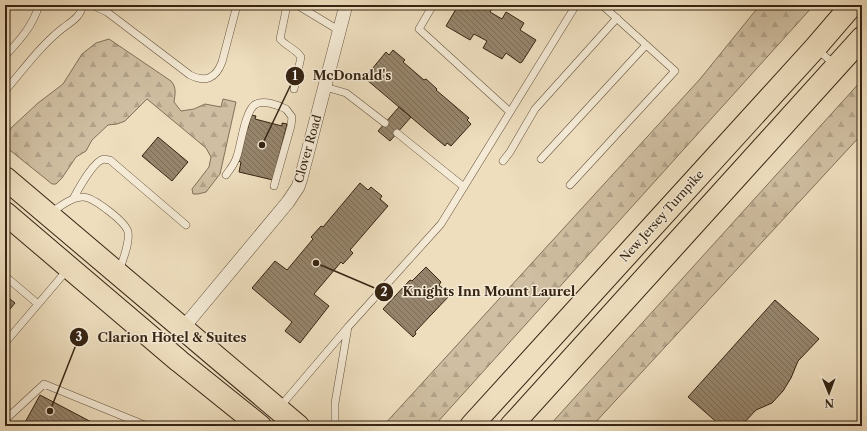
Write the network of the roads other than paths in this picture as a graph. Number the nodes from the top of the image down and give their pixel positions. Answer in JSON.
{"nodes":[{"id":1,"x":39,"y":5,"type":"edge"},
{"id":2,"x":82,"y":5,"type":"edge"},
{"id":3,"x":92,"y":5,"type":"edge"},
{"id":4,"x":237,"y":5,"type":"edge"},
{"id":5,"x":287,"y":5,"type":"edge"},
{"id":6,"x":297,"y":5,"type":"edge"},
{"id":7,"x":346,"y":5,"type":"edge"},
{"id":8,"x":433,"y":5,"type":"edge"},
{"id":9,"x":576,"y":5,"type":"edge"},
{"id":10,"x":602,"y":5,"type":"edge"},
{"id":11,"x":852,"y":5,"type":"edge"},
{"id":12,"x":616,"y":18,"type":"junction"},
{"id":13,"x":340,"y":31,"type":"junction"},
{"id":14,"x":862,"y":38,"type":"edge"},
{"id":15,"x":646,"y":45,"type":"junction"},
{"id":16,"x":815,"y":48,"type":"junction"},
{"id":17,"x":5,"y":56,"type":"edge"},
{"id":18,"x":837,"y":66,"type":"junction"},
{"id":19,"x":325,"y":87,"type":"junction"},
{"id":20,"x":294,"y":89,"type":"dead end"},
{"id":21,"x":5,"y":91,"type":"edge"},
{"id":22,"x":510,"y":112,"type":"junction"},
{"id":23,"x":385,"y":123,"type":"dead end"},
{"id":24,"x":397,"y":133,"type":"dead end"},
{"id":25,"x":541,"y":159,"type":"dead end"},
{"id":26,"x":503,"y":161,"type":"dead end"},
{"id":27,"x":226,"y":176,"type":"dead end"},
{"id":28,"x":5,"y":178,"type":"edge"},
{"id":29,"x":570,"y":185,"type":"dead end"},
{"id":30,"x":274,"y":186,"type":"dead end"},
{"id":31,"x":464,"y":187,"type":"junction"},
{"id":32,"x":73,"y":199,"type":"junction"},
{"id":33,"x":5,"y":213,"type":"edge"},
{"id":34,"x":48,"y":215,"type":"junction"},
{"id":35,"x":186,"y":225,"type":"dead end"},
{"id":36,"x":69,"y":268,"type":"junction"},
{"id":37,"x":118,"y":274,"type":"junction"},
{"id":38,"x":5,"y":276,"type":"edge"},
{"id":39,"x":38,"y":304,"type":"junction"},
{"id":40,"x":348,"y":327,"type":"junction"},
{"id":41,"x":183,"y":328,"type":"junction"},
{"id":42,"x":5,"y":343,"type":"edge"},
{"id":43,"x":277,"y":409,"type":"junction"},
{"id":44,"x":5,"y":420,"type":"edge"},
{"id":45,"x":147,"y":426,"type":"edge"},
{"id":46,"x":260,"y":426,"type":"edge"},
{"id":47,"x":298,"y":426,"type":"edge"},
{"id":48,"x":336,"y":426,"type":"edge"},
{"id":49,"x":471,"y":426,"type":"edge"},
{"id":50,"x":511,"y":426,"type":"edge"}],
"edges":[{"from":1,"to":17,"type":"lane"},
{"from":2,"to":21,"type":"lane"},
{"from":3,"to":4,"type":"lane"},
{"from":5,"to":20,"type":"lane"},
{"from":6,"to":13,"type":"lane"},
{"from":7,"to":13,"type":"street","name":"Clover Road"},
{"from":8,"to":22,"type":"lane"},
{"from":9,"to":22,"type":"lane"},
{"from":10,"to":12,"type":"lane"},
{"from":11,"to":16,"type":"highway","name":"New Jersey Turnpike"},
{"from":12,"to":15,"type":"lane"},
{"from":12,"to":26,"type":"lane"},
{"from":13,"to":19,"type":"street","name":"Clover Road"},
{"from":14,"to":18,"type":"highway"},
{"from":15,"to":25,"type":"lane"},
{"from":15,"to":29,"type":"lane"},
{"from":16,"to":18,"type":"lane"},
{"from":16,"to":49,"type":"highway","name":"New Jersey Turnpike"},
{"from":18,"to":50,"type":"highway"},
{"from":19,"to":23,"type":"lane"},
{"from":19,"to":41,"type":"street","name":"Clover Road"},
{"from":22,"to":31,"type":"lane"},
{"from":24,"to":31,"type":"lane"},
{"from":27,"to":30,"type":"lane"},
{"from":28,"to":34,"type":"highway"},
{"from":31,"to":40,"type":"lane"},
{"from":32,"to":34,"type":"lane"},
{"from":32,"to":35,"type":"lane"},
{"from":32,"to":37,"type":"lane"},
{"from":33,"to":36,"type":"highway"},
{"from":34,"to":37,"type":"highway"},
{"from":36,"to":39,"type":"lane"},
{"from":36,"to":46,"type":"highway"},
{"from":37,"to":41,"type":"highway"},
{"from":38,"to":39,"type":"lane"},
{"from":39,"to":42,"type":"lane"},
{"from":40,"to":43,"type":"lane"},
{"from":40,"to":48,"type":"lane"},
{"from":41,"to":43,"type":"highway"},
{"from":43,"to":47,"type":"highway"},
{"from":44,"to":45,"type":"lane"}]}
